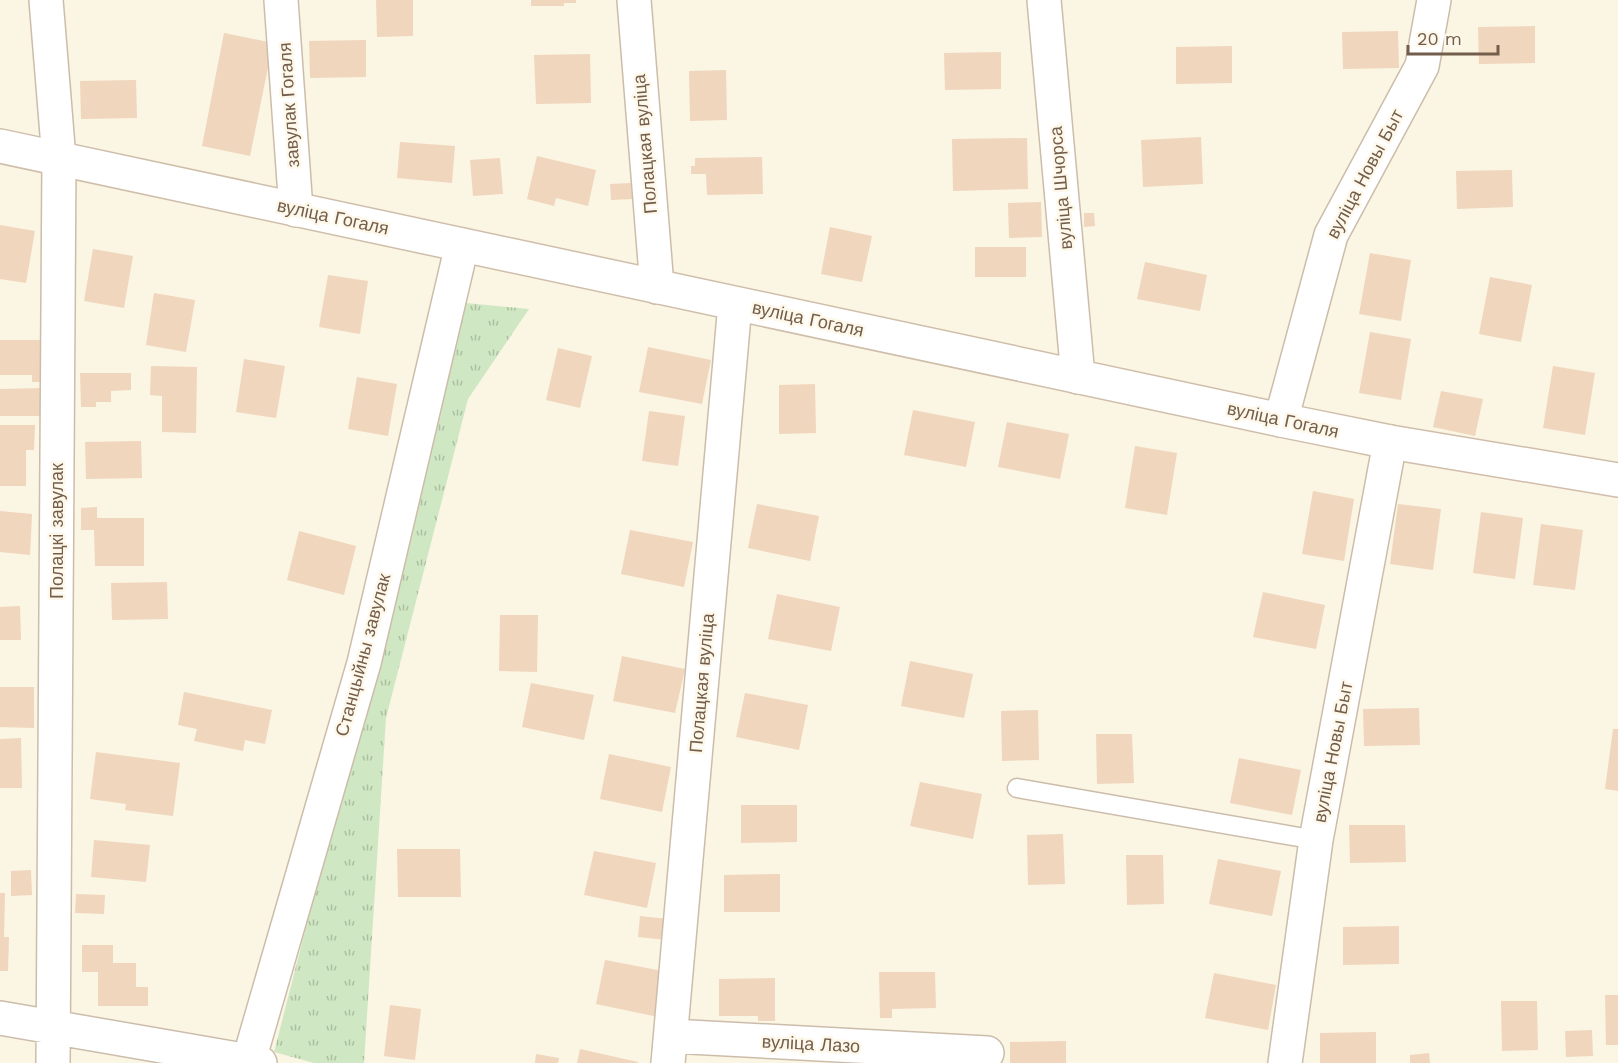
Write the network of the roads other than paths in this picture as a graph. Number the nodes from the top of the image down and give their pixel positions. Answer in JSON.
{"nodes":[{"id":1,"x":46,"y":0,"type":"edge"},
{"id":2,"x":281,"y":0,"type":"edge"},
{"id":3,"x":634,"y":0,"type":"edge"},
{"id":4,"x":1044,"y":0,"type":"edge"},
{"id":5,"x":1434,"y":0,"type":"edge"},
{"id":6,"x":0,"y":146,"type":"edge"},
{"id":7,"x":59,"y":159,"type":"junction"},
{"id":8,"x":296,"y":210,"type":"junction"},
{"id":9,"x":462,"y":245,"type":"junction"},
{"id":10,"x":657,"y":287,"type":"junction"},
{"id":11,"x":735,"y":304,"type":"junction"},
{"id":12,"x":1078,"y":377,"type":"junction"},
{"id":13,"x":1281,"y":420,"type":"junction"},
{"id":14,"x":1390,"y":442,"type":"junction"},
{"id":15,"x":1618,"y":480,"type":"edge"},
{"id":16,"x":1017,"y":788,"type":"dead end"},
{"id":17,"x":1316,"y":840,"type":"junction"},
{"id":18,"x":0,"y":1018,"type":"edge"},
{"id":19,"x":53,"y":1027,"type":"junction"},
{"id":20,"x":669,"y":1050,"type":"edge"},
{"id":21,"x":987,"y":1053,"type":"dead end"},
{"id":22,"x":255,"y":1061,"type":"edge"},
{"id":23,"x":53,"y":1063,"type":"edge"},
{"id":24,"x":1285,"y":1063,"type":"edge"}],
"edges":[{"from":1,"to":7,"type":"street","name":"Полацкі завулак"},
{"from":2,"to":8,"type":"street","name":"завулак Гогаля"},
{"from":3,"to":10,"type":"street","name":"Полацкая вуліца"},
{"from":4,"to":12,"type":"street","name":"вуліца Шчорса"},
{"from":5,"to":13,"type":"street","name":"вуліца Новы Быт"},
{"from":6,"to":7,"type":"street","name":"вуліца Гогаля"},
{"from":7,"to":8,"type":"street","name":"вуліца Гогаля"},
{"from":7,"to":19,"type":"street","name":"Полацкі завулак"},
{"from":8,"to":9,"type":"street","name":"вуліца Гогаля"},
{"from":9,"to":10,"type":"street","name":"вуліца Гогаля"},
{"from":9,"to":22,"type":"street","name":"Станцыйны завулак"},
{"from":10,"to":11,"type":"street","name":"вуліца Гогаля"},
{"from":11,"to":12,"type":"street","name":"вуліца Гогаля"},
{"from":11,"to":20,"type":"street","name":"Полацкая вуліца"},
{"from":12,"to":13,"type":"street","name":"вуліца Гогаля"},
{"from":13,"to":14,"type":"street","name":"вуліца Гогаля"},
{"from":14,"to":15,"type":"street","name":"вуліца Гогаля"},
{"from":14,"to":17,"type":"street","name":"вуліца Новы Быт"},
{"from":16,"to":17,"type":"lane"},
{"from":17,"to":24,"type":"street","name":"вуліца Новы Быт"},
{"from":18,"to":19,"type":"street","name":"Станцыйны завулак"},
{"from":19,"to":22,"type":"street","name":"Станцыйны завулак"},
{"from":19,"to":23,"type":"street","name":"Полацкі завулак"},
{"from":20,"to":21,"type":"street","name":"вуліца Лазо"}]}
